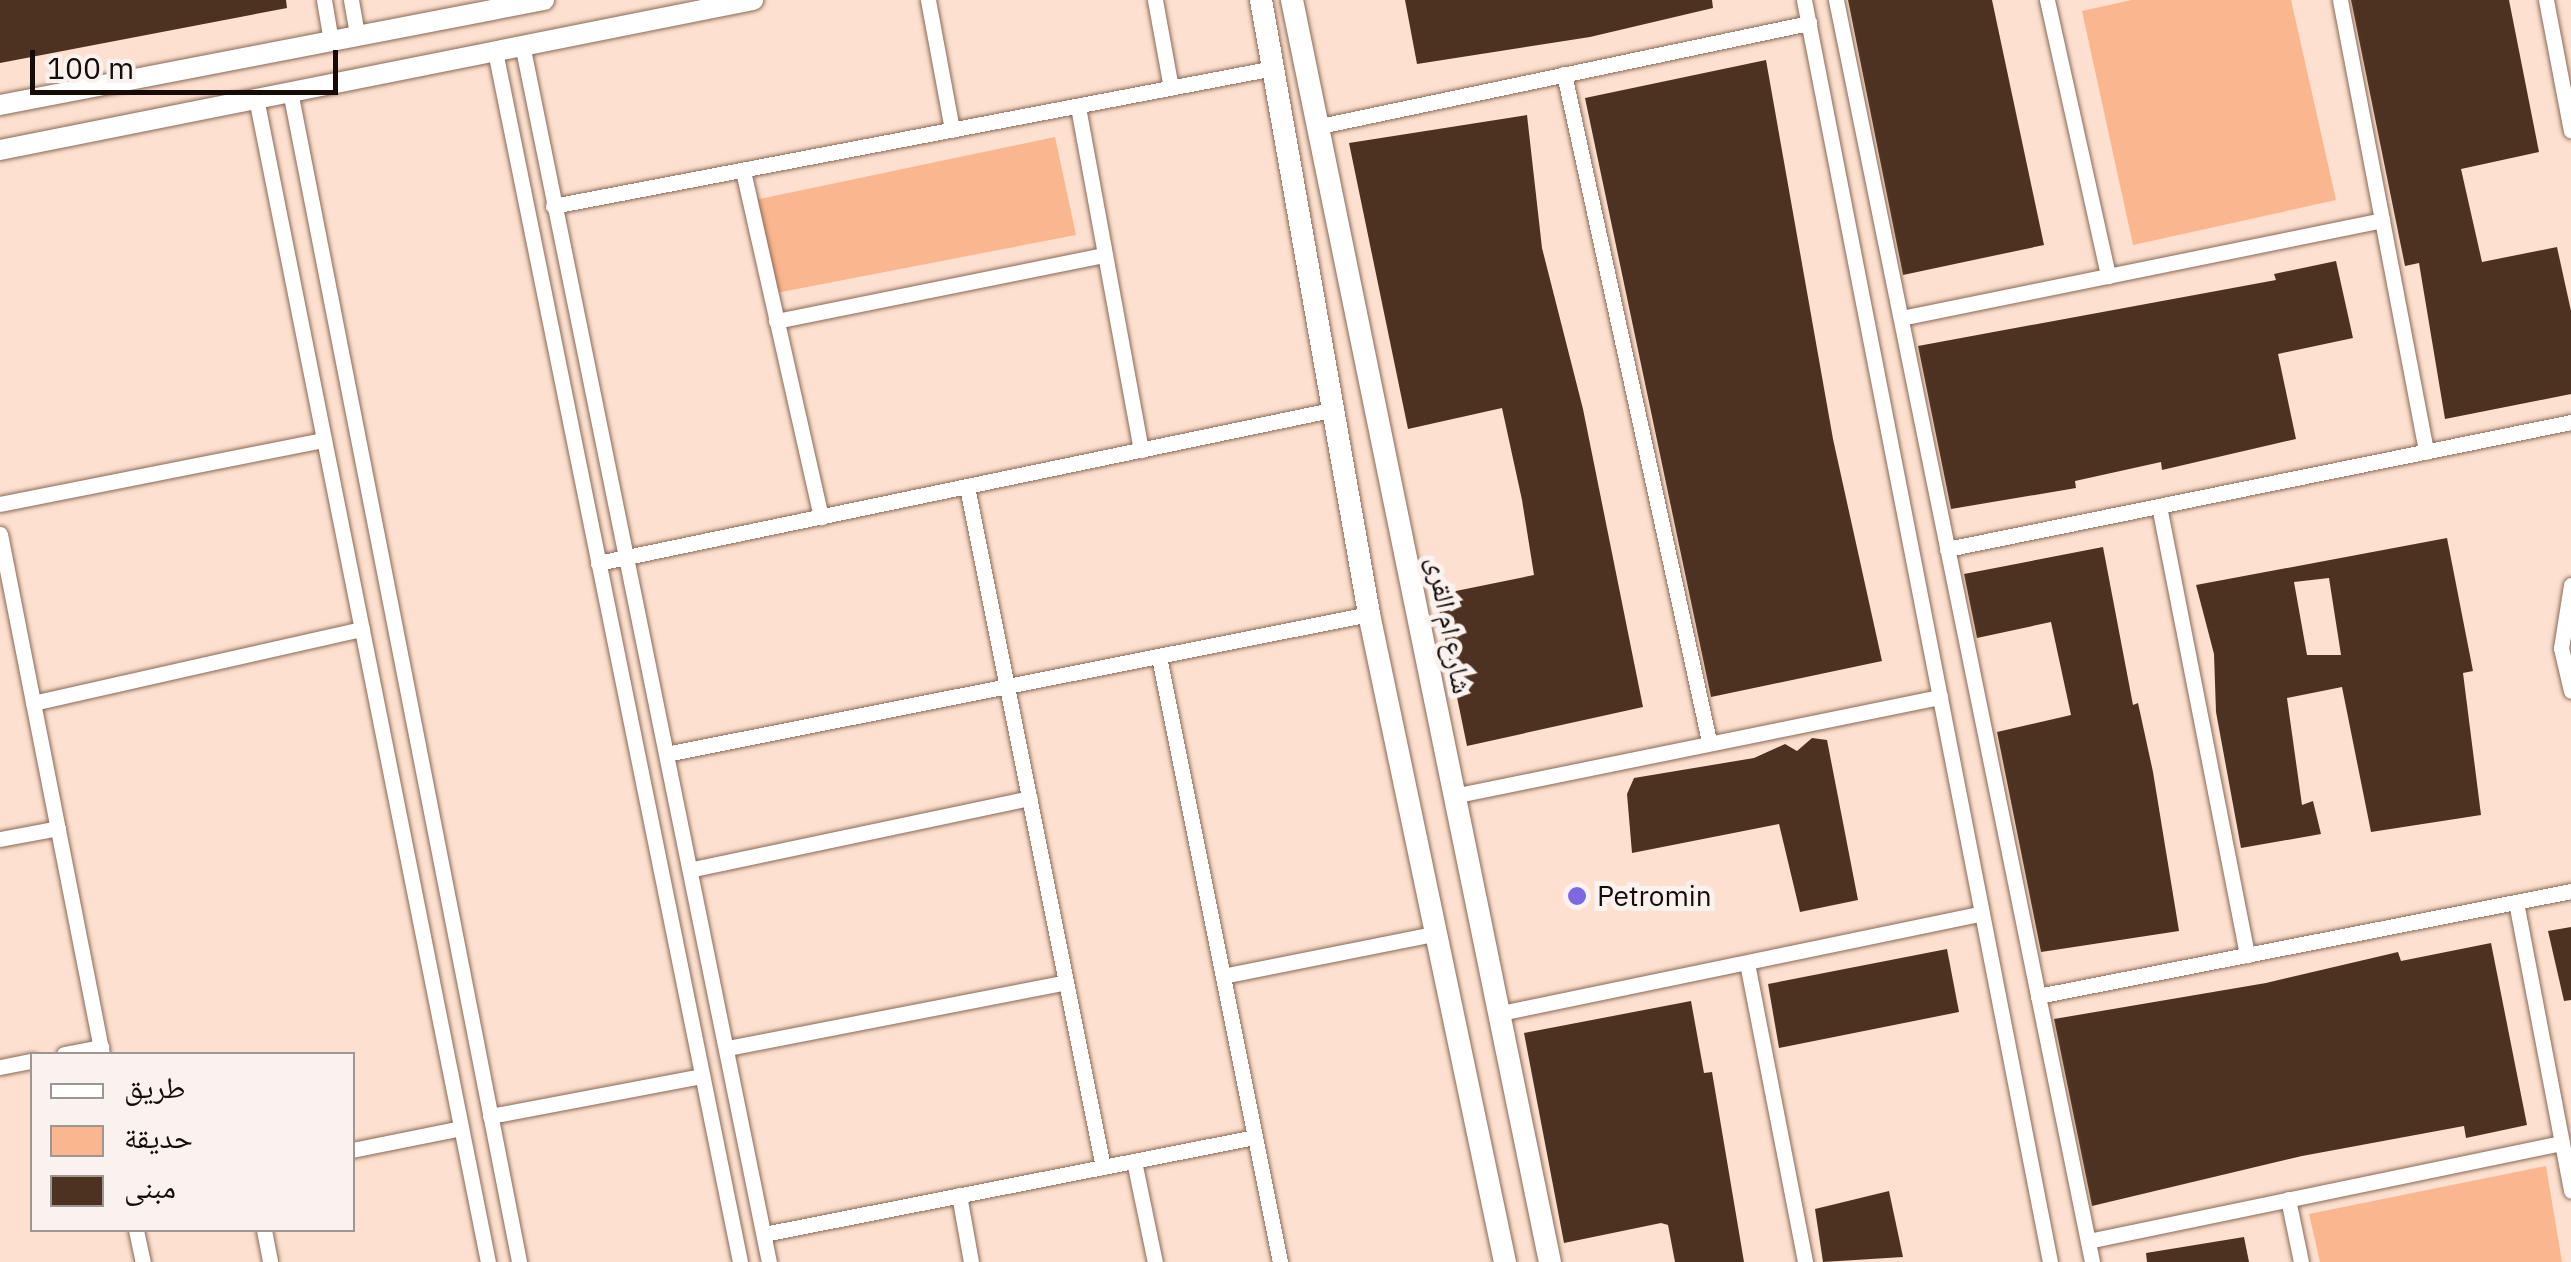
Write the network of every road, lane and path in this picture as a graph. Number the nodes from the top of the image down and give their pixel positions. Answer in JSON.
{"nodes":[{"id":1,"x":324,"y":0,"type":"edge"},
{"id":2,"x":351,"y":0,"type":"edge"},
{"id":3,"x":544,"y":0,"type":"edge"},
{"id":4,"x":752,"y":0,"type":"edge"},
{"id":5,"x":928,"y":0,"type":"edge"},
{"id":6,"x":1155,"y":0,"type":"edge"},
{"id":7,"x":1261,"y":0,"type":"edge"},
{"id":8,"x":1292,"y":0,"type":"edge"},
{"id":9,"x":1804,"y":0,"type":"edge"},
{"id":10,"x":1836,"y":0,"type":"edge"},
{"id":11,"x":2048,"y":0,"type":"edge"},
{"id":12,"x":2340,"y":0,"type":"edge"},
{"id":13,"x":2546,"y":0,"type":"edge"},
{"id":14,"x":1809,"y":24,"type":"junction"},
{"id":15,"x":357,"y":35,"type":"junction"},
{"id":16,"x":331,"y":41,"type":"junction"},
{"id":17,"x":522,"y":44,"type":"junction"},
{"id":18,"x":494,"y":50,"type":"junction"},
{"id":19,"x":1274,"y":68,"type":"junction"},
{"id":20,"x":1564,"y":74,"type":"junction"},
{"id":21,"x":1171,"y":88,"type":"junction"},
{"id":22,"x":290,"y":91,"type":"junction"},
{"id":23,"x":256,"y":98,"type":"junction"},
{"id":24,"x":0,"y":106,"type":"edge"},
{"id":25,"x":1078,"y":107,"type":"junction"},
{"id":26,"x":1320,"y":126,"type":"junction"},
{"id":27,"x":952,"y":130,"type":"junction"},
{"id":28,"x":2571,"y":131,"type":"edge"},
{"id":29,"x":0,"y":150,"type":"edge"},
{"id":30,"x":743,"y":170,"type":"junction"},
{"id":31,"x":553,"y":206,"type":"junction"},
{"id":32,"x":2382,"y":220,"type":"junction"},
{"id":33,"x":1104,"y":256,"type":"junction"},
{"id":34,"x":2108,"y":276,"type":"junction"},
{"id":35,"x":1900,"y":318,"type":"junction"},
{"id":36,"x":776,"y":321,"type":"junction"},
{"id":37,"x":1331,"y":410,"type":"junction"},
{"id":38,"x":2571,"y":422,"type":"edge"},
{"id":39,"x":324,"y":440,"type":"junction"},
{"id":40,"x":1141,"y":450,"type":"junction"},
{"id":41,"x":2426,"y":452,"type":"junction"},
{"id":42,"x":968,"y":487,"type":"junction"},
{"id":43,"x":0,"y":504,"type":"edge"},
{"id":44,"x":2159,"y":506,"type":"junction"},
{"id":45,"x":821,"y":517,"type":"junction"},
{"id":46,"x":0,"y":534,"type":"edge"},
{"id":47,"x":1947,"y":549,"type":"junction"},
{"id":48,"x":630,"y":557,"type":"junction"},
{"id":49,"x":598,"y":562,"type":"junction"},
{"id":50,"x":2571,"y":584,"type":"edge"},
{"id":51,"x":1369,"y":614,"type":"junction"},
{"id":52,"x":362,"y":630,"type":"junction"},
{"id":53,"x":1159,"y":656,"type":"junction"},
{"id":54,"x":1008,"y":686,"type":"junction"},
{"id":55,"x":2571,"y":691,"type":"edge"},
{"id":56,"x":1940,"y":697,"type":"junction"},
{"id":57,"x":33,"y":704,"type":"junction"},
{"id":58,"x":1709,"y":741,"type":"junction"},
{"id":59,"x":670,"y":754,"type":"junction"},
{"id":60,"x":1453,"y":796,"type":"junction"},
{"id":61,"x":1030,"y":798,"type":"junction"},
{"id":62,"x":58,"y":828,"type":"junction"},
{"id":63,"x":0,"y":840,"type":"edge"},
{"id":64,"x":693,"y":869,"type":"junction"},
{"id":65,"x":2571,"y":891,"type":"edge"},
{"id":66,"x":2516,"y":902,"type":"junction"},
{"id":67,"x":1982,"y":913,"type":"junction"},
{"id":68,"x":1434,"y":934,"type":"junction"},
{"id":69,"x":2247,"y":954,"type":"junction"},
{"id":70,"x":1748,"y":963,"type":"junction"},
{"id":71,"x":1223,"y":976,"type":"junction"},
{"id":72,"x":1066,"y":982,"type":"junction"},
{"id":73,"x":2038,"y":996,"type":"junction"},
{"id":74,"x":1496,"y":1014,"type":"junction"},
{"id":75,"x":728,"y":1048,"type":"junction"},
{"id":76,"x":101,"y":1051,"type":"edge"},
{"id":77,"x":30,"y":1061,"type":"edge"},
{"id":78,"x":0,"y":1068,"type":"edge"},
{"id":79,"x":702,"y":1076,"type":"junction"},
{"id":80,"x":490,"y":1116,"type":"junction"},
{"id":81,"x":461,"y":1128,"type":"junction"},
{"id":82,"x":1255,"y":1137,"type":"junction"},
{"id":83,"x":2562,"y":1143,"type":"junction"},
{"id":84,"x":355,"y":1149,"type":"edge"},
{"id":85,"x":1134,"y":1161,"type":"junction"},
{"id":86,"x":1103,"y":1167,"type":"junction"},
{"id":87,"x":1531,"y":1173,"type":"junction"},
{"id":88,"x":1488,"y":1182,"type":"junction"},
{"id":89,"x":2571,"y":1191,"type":"edge"},
{"id":90,"x":959,"y":1195,"type":"junction"},
{"id":91,"x":2288,"y":1199,"type":"junction"},
{"id":92,"x":510,"y":1216,"type":"junction"},
{"id":93,"x":480,"y":1225,"type":"junction"},
{"id":94,"x":136,"y":1232,"type":"edge"},
{"id":95,"x":264,"y":1232,"type":"edge"},
{"id":96,"x":764,"y":1234,"type":"junction"},
{"id":97,"x":2088,"y":1240,"type":"junction"},
{"id":98,"x":143,"y":1262,"type":"edge"},
{"id":99,"x":270,"y":1262,"type":"edge"},
{"id":100,"x":488,"y":1262,"type":"edge"},
{"id":101,"x":519,"y":1262,"type":"edge"},
{"id":102,"x":740,"y":1262,"type":"edge"},
{"id":103,"x":769,"y":1262,"type":"edge"},
{"id":104,"x":971,"y":1262,"type":"edge"},
{"id":105,"x":1155,"y":1262,"type":"edge"},
{"id":106,"x":1280,"y":1262,"type":"edge"},
{"id":107,"x":1505,"y":1262,"type":"edge"},
{"id":108,"x":1550,"y":1262,"type":"edge"},
{"id":109,"x":1805,"y":1262,"type":"edge"},
{"id":110,"x":2050,"y":1262,"type":"edge"},
{"id":111,"x":2092,"y":1262,"type":"edge"},
{"id":112,"x":2301,"y":1262,"type":"edge"}],
"edges":[{"from":1,"to":16,"type":"street"},
{"from":2,"to":15,"type":"street"},
{"from":3,"to":15,"type":"street"},
{"from":4,"to":17,"type":"street"},
{"from":5,"to":27,"type":"street"},
{"from":6,"to":21,"type":"street"},
{"from":7,"to":19,"type":"main road"},
{"from":8,"to":26,"type":"main road","name":"شارع ام القرى"},
{"from":9,"to":14,"type":"street"},
{"from":10,"to":35,"type":"street"},
{"from":11,"to":34,"type":"street"},
{"from":12,"to":32,"type":"street"},
{"from":13,"to":28,"type":"street"},
{"from":14,"to":20,"type":"street"},
{"from":14,"to":56,"type":"street"},
{"from":15,"to":16,"type":"street"},
{"from":16,"to":24,"type":"street"},
{"from":17,"to":18,"type":"street"},
{"from":17,"to":31,"type":"street"},
{"from":18,"to":22,"type":"street"},
{"from":18,"to":49,"type":"street"},
{"from":19,"to":21,"type":"street"},
{"from":19,"to":37,"type":"main road"},
{"from":20,"to":26,"type":"street"},
{"from":20,"to":58,"type":"street"},
{"from":21,"to":25,"type":"street"},
{"from":22,"to":23,"type":"street"},
{"from":22,"to":80,"type":"street"},
{"from":23,"to":29,"type":"street"},
{"from":23,"to":39,"type":"street"},
{"from":25,"to":27,"type":"street"},
{"from":25,"to":33,"type":"street"},
{"from":26,"to":60,"type":"main road","name":"شارع ام القرى"},
{"from":27,"to":30,"type":"street"},
{"from":30,"to":31,"type":"street"},
{"from":30,"to":36,"type":"street"},
{"from":31,"to":48,"type":"street"},
{"from":32,"to":34,"type":"street"},
{"from":32,"to":41,"type":"street"},
{"from":33,"to":36,"type":"street"},
{"from":33,"to":40,"type":"street"},
{"from":34,"to":35,"type":"street"},
{"from":35,"to":47,"type":"street"},
{"from":36,"to":45,"type":"street"},
{"from":37,"to":40,"type":"street"},
{"from":37,"to":51,"type":"main road"},
{"from":38,"to":41,"type":"street"},
{"from":39,"to":43,"type":"street"},
{"from":39,"to":52,"type":"street"},
{"from":40,"to":42,"type":"street"},
{"from":41,"to":44,"type":"street"},
{"from":42,"to":45,"type":"street"},
{"from":42,"to":54,"type":"street"},
{"from":44,"to":47,"type":"street"},
{"from":44,"to":69,"type":"street"},
{"from":45,"to":48,"type":"street"},
{"from":46,"to":57,"type":"street"},
{"from":47,"to":73,"type":"street"},
{"from":48,"to":49,"type":"street"},
{"from":48,"to":59,"type":"street"},
{"from":49,"to":79,"type":"street"},
{"from":50,"to":55,"type":"street"},
{"from":51,"to":53,"type":"street"},
{"from":51,"to":68,"type":"main road"},
{"from":52,"to":57,"type":"street"},
{"from":52,"to":81,"type":"street"},
{"from":53,"to":54,"type":"street"},
{"from":53,"to":71,"type":"street"},
{"from":54,"to":59,"type":"street"},
{"from":54,"to":61,"type":"street"},
{"from":56,"to":58,"type":"street"},
{"from":56,"to":67,"type":"street"},
{"from":57,"to":62,"type":"street"},
{"from":58,"to":60,"type":"street"},
{"from":59,"to":64,"type":"street"},
{"from":60,"to":74,"type":"main road","name":"شارع ام القرى"},
{"from":61,"to":64,"type":"street"},
{"from":61,"to":72,"type":"street"},
{"from":62,"to":63,"type":"street"},
{"from":62,"to":76,"type":"street"},
{"from":64,"to":75,"type":"street"},
{"from":65,"to":66,"type":"street"},
{"from":66,"to":69,"type":"street"},
{"from":66,"to":83,"type":"street"},
{"from":67,"to":70,"type":"street"},
{"from":67,"to":110,"type":"street"},
{"from":68,"to":71,"type":"street"},
{"from":68,"to":88,"type":"main road"},
{"from":69,"to":73,"type":"street"},
{"from":70,"to":74,"type":"street"},
{"from":70,"to":109,"type":"street"},
{"from":71,"to":82,"type":"street"},
{"from":72,"to":75,"type":"street"},
{"from":72,"to":86,"type":"street"},
{"from":73,"to":97,"type":"street"},
{"from":74,"to":87,"type":"main road","name":"شارع ام القرى"},
{"from":75,"to":96,"type":"street"},
{"from":77,"to":78,"type":"street"},
{"from":79,"to":80,"type":"street"},
{"from":79,"to":102,"type":"street"},
{"from":80,"to":92,"type":"street"},
{"from":81,"to":84,"type":"street"},
{"from":81,"to":93,"type":"street"},
{"from":82,"to":85,"type":"street"},
{"from":82,"to":106,"type":"street"},
{"from":83,"to":89,"type":"street"},
{"from":83,"to":91,"type":"street"},
{"from":85,"to":86,"type":"street"},
{"from":85,"to":105,"type":"street"},
{"from":86,"to":90,"type":"street"},
{"from":87,"to":88,"type":"main road"},
{"from":87,"to":108,"type":"main road","name":"شارع ام القرى"},
{"from":88,"to":107,"type":"main road"},
{"from":90,"to":96,"type":"street"},
{"from":90,"to":104,"type":"street"},
{"from":91,"to":97,"type":"street"},
{"from":91,"to":112,"type":"street"},
{"from":92,"to":93,"type":"street"},
{"from":92,"to":101,"type":"street"},
{"from":93,"to":100,"type":"street"},
{"from":94,"to":98,"type":"street"},
{"from":95,"to":99,"type":"street"},
{"from":96,"to":103,"type":"street"},
{"from":97,"to":111,"type":"street"}]}
